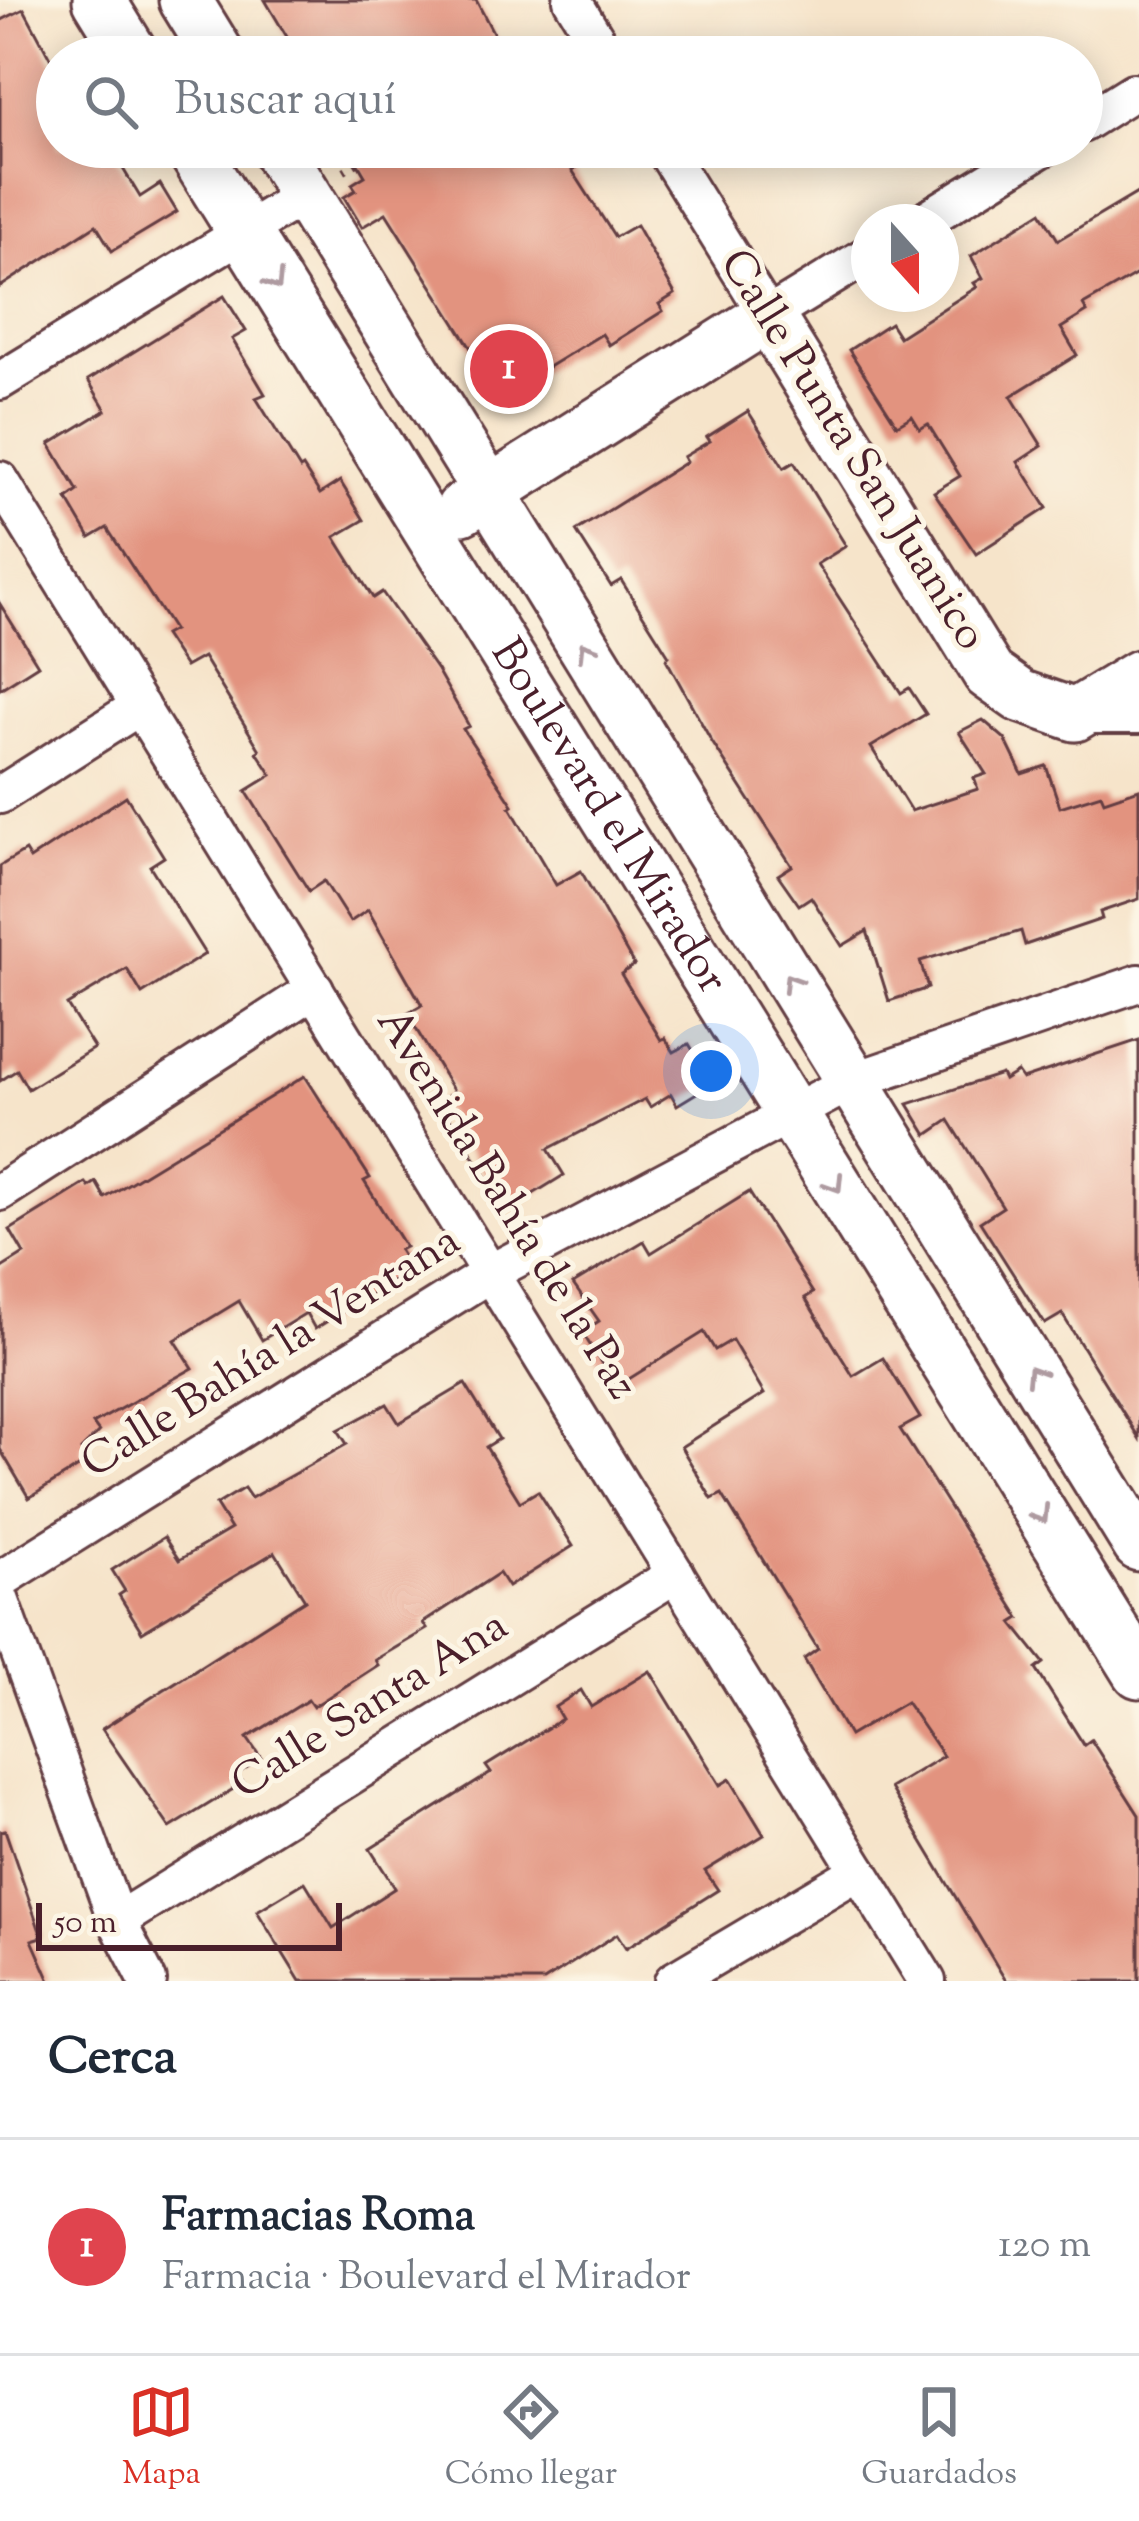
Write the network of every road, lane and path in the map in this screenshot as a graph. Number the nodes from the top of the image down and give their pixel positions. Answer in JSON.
{"nodes":[{"id":1,"x":99,"y":0,"type":"edge"},
{"id":2,"x":185,"y":0,"type":"edge"},
{"id":3,"x":572,"y":0,"type":"edge"},
{"id":4,"x":121,"y":36,"type":"edge"},
{"id":5,"x":207,"y":36,"type":"edge"},
{"id":6,"x":594,"y":36,"type":"edge"},
{"id":7,"x":1133,"y":92,"type":"dead end"},
{"id":8,"x":1103,"y":111,"type":"edge"},
{"id":9,"x":203,"y":168,"type":"edge"},
{"id":10,"x":289,"y":168,"type":"edge"},
{"id":11,"x":676,"y":168,"type":"edge"},
{"id":12,"x":1010,"y":168,"type":"edge"},
{"id":13,"x":305,"y":194,"type":"junction"},
{"id":14,"x":951,"y":204,"type":"edge"},
{"id":15,"x":243,"y":232,"type":"junction"},
{"id":16,"x":851,"y":265,"type":"edge"},
{"id":17,"x":768,"y":316,"type":"junction"},
{"id":18,"x":0,"y":381,"type":"edge"},
{"id":19,"x":0,"y":480,"type":"edge"},
{"id":20,"x":489,"y":494,"type":"junction"},
{"id":21,"x":430,"y":528,"type":"junction"},
{"id":22,"x":1139,"y":676,"type":"edge"},
{"id":23,"x":140,"y":706,"type":"junction"},
{"id":24,"x":1139,"y":715,"type":"edge"},
{"id":25,"x":1075,"y":716,"type":"junction"},
{"id":26,"x":0,"y":794,"type":"edge"},
{"id":27,"x":1139,"y":983,"type":"edge"},
{"id":28,"x":314,"y":989,"type":"junction"},
{"id":29,"x":853,"y":1082,"type":"junction"},
{"id":30,"x":792,"y":1114,"type":"junction"},
{"id":31,"x":0,"y":1192,"type":"edge"},
{"id":32,"x":492,"y":1272,"type":"junction"},
{"id":33,"x":1139,"y":1545,"type":"edge"},
{"id":34,"x":676,"y":1574,"type":"junction"},
{"id":35,"x":0,"y":1580,"type":"edge"},
{"id":36,"x":0,"y":1599,"type":"edge"},
{"id":37,"x":1139,"y":1672,"type":"edge"},
{"id":38,"x":859,"y":1871,"type":"junction"},
{"id":39,"x":117,"y":1921,"type":"junction"},
{"id":40,"x":148,"y":1981,"type":"edge"},
{"id":41,"x":673,"y":1981,"type":"edge"},
{"id":42,"x":927,"y":1981,"type":"edge"}],
"edges":[{"from":1,"to":4,"type":"main road"},
{"from":2,"to":5,"type":"main road"},
{"from":3,"to":6,"type":"street"},
{"from":7,"to":8,"type":"street"},
{"from":9,"to":15,"type":"main road","name":"Boulevard el Mirador"},
{"from":10,"to":13,"type":"main road","name":"Boulevard el Mirador"},
{"from":11,"to":17,"type":"street","name":"Calle Punta San Juanico"},
{"from":12,"to":14,"type":"street"},
{"from":13,"to":15,"type":"street"},
{"from":13,"to":20,"type":"main road","name":"Boulevard el Mirador"},
{"from":15,"to":18,"type":"street"},
{"from":15,"to":21,"type":"main road","name":"Boulevard el Mirador","one_way":true},
{"from":16,"to":17,"type":"street"},
{"from":17,"to":20,"type":"main road"},
{"from":17,"to":25,"type":"main road","name":"Calle Punta San Juanico"},
{"from":19,"to":23,"type":"street","name":"Avenida Bahía de la Paz"},
{"from":20,"to":21,"type":"main road"},
{"from":29,"to":20,"type":"main road","name":"Boulevard el Mirador","one_way":true},
{"from":21,"to":30,"type":"main road","name":"Boulevard el Mirador"},
{"from":22,"to":25,"type":"main road"},
{"from":23,"to":26,"type":"street"},
{"from":23,"to":28,"type":"street","name":"Avenida Bahía de la Paz"},
{"from":24,"to":25,"type":"street"},
{"from":27,"to":29,"type":"street","name":"Calle Bahía la Ventana"},
{"from":28,"to":31,"type":"street"},
{"from":28,"to":32,"type":"street","name":"Avenida Bahía de la Paz"},
{"from":29,"to":30,"type":"street","name":"Calle Bahía la Ventana"},
{"from":33,"to":29,"type":"main road","name":"Boulevard el Mirador","one_way":true},
{"from":30,"to":32,"type":"street","name":"Calle Bahía la Ventana"},
{"from":30,"to":37,"type":"main road","name":"Boulevard el Mirador","one_way":true},
{"from":32,"to":34,"type":"street","name":"Avenida Bahía de la Paz"},
{"from":32,"to":35,"type":"street","name":"Calle Bahía la Ventana"},
{"from":34,"to":38,"type":"street","name":"Avenida Bahía de la Paz"},
{"from":34,"to":39,"type":"street","name":"Calle Santa Ana"},
{"from":36,"to":39,"type":"street"},
{"from":38,"to":41,"type":"street"},
{"from":38,"to":42,"type":"street","name":"Avenida Bahía de la Paz"},
{"from":39,"to":40,"type":"street"}]}
